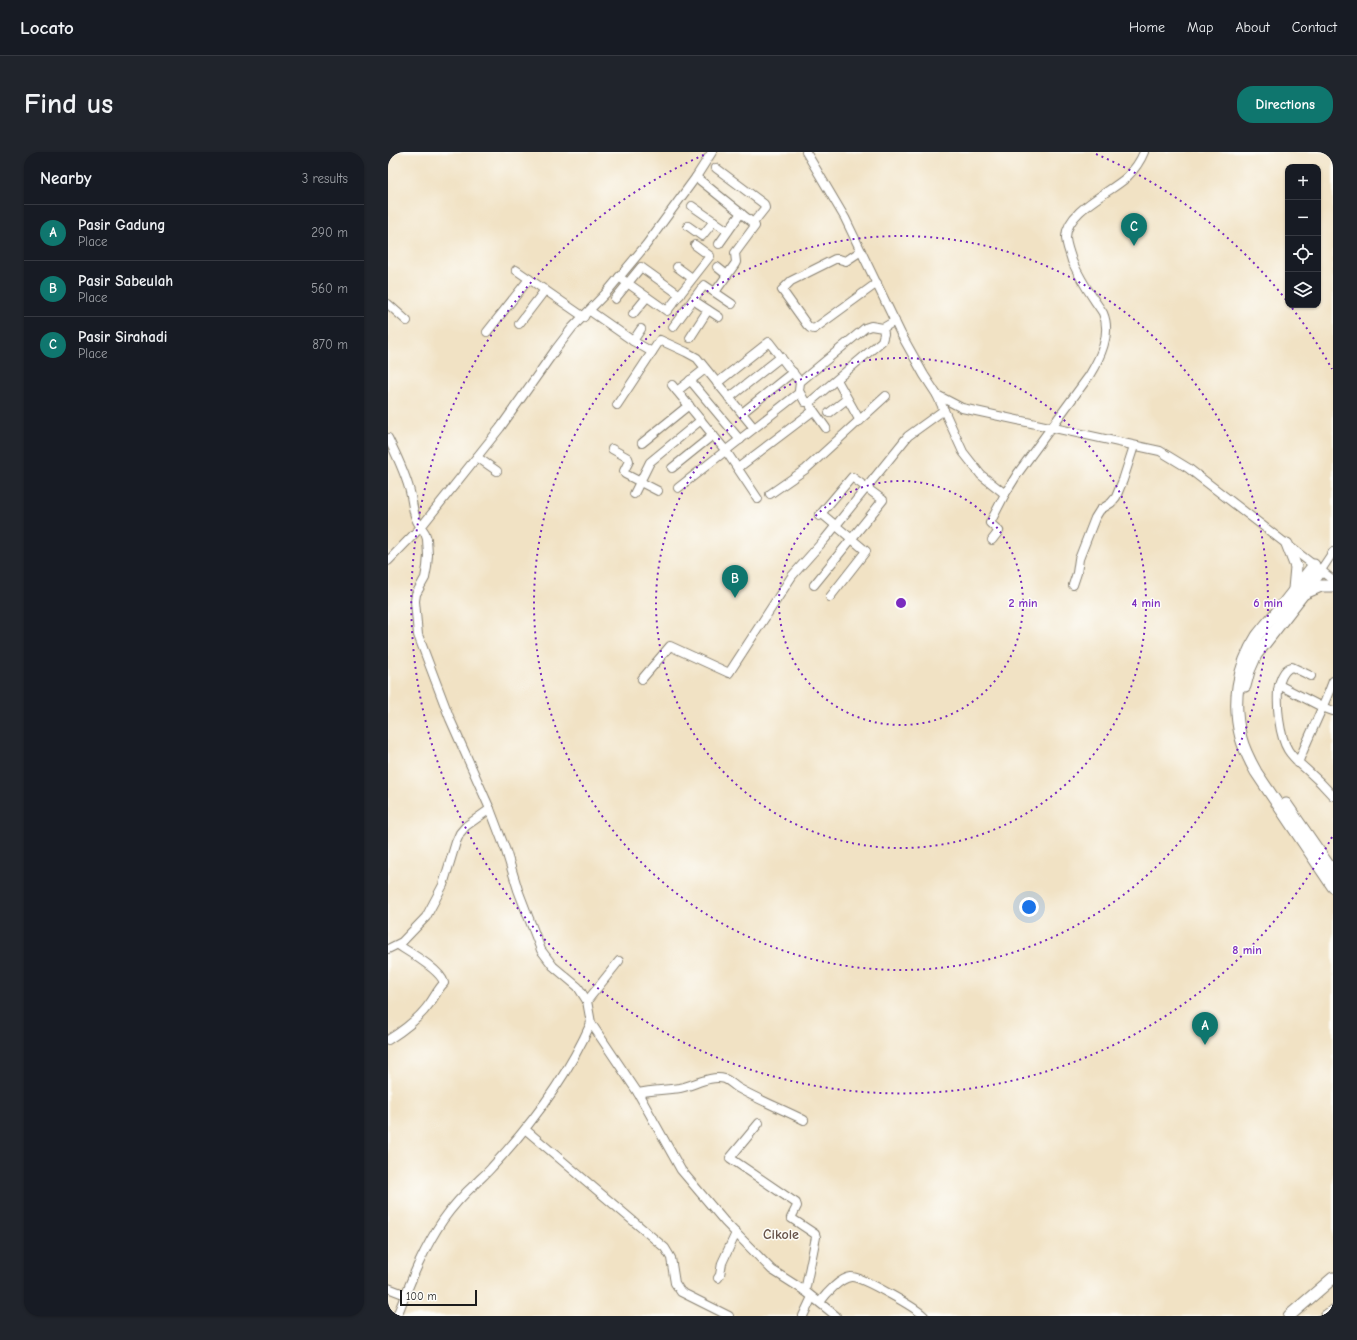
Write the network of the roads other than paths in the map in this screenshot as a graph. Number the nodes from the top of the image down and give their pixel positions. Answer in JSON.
{"nodes":[{"id":1,"x":712,"y":152,"type":"edge"},
{"id":2,"x":806,"y":152,"type":"edge"},
{"id":3,"x":1144,"y":152,"type":"edge"},
{"id":4,"x":716,"y":168,"type":"dead end"},
{"id":5,"x":696,"y":177,"type":"junction"},
{"id":6,"x":692,"y":206,"type":"dead end"},
{"id":7,"x":741,"y":213,"type":"junction"},
{"id":8,"x":714,"y":221,"type":"junction"},
{"id":9,"x":753,"y":223,"type":"junction"},
{"id":10,"x":688,"y":226,"type":"dead end"},
{"id":11,"x":728,"y":231,"type":"junction"},
{"id":12,"x":719,"y":244,"type":"dead end"},
{"id":13,"x":695,"y":245,"type":"dead end"},
{"id":14,"x":861,"y":251,"type":"junction"},
{"id":15,"x":677,"y":267,"type":"dead end"},
{"id":16,"x":717,"y":267,"type":"dead end"},
{"id":17,"x":516,"y":270,"type":"dead end"},
{"id":18,"x":727,"y":275,"type":"junction"},
{"id":19,"x":619,"y":277,"type":"junction"},
{"id":20,"x":692,"y":278,"type":"junction"},
{"id":21,"x":529,"y":279,"type":"junction"},
{"id":22,"x":628,"y":283,"type":"junction"},
{"id":23,"x":877,"y":283,"type":"junction"},
{"id":24,"x":545,"y":290,"type":"junction"},
{"id":25,"x":715,"y":292,"type":"junction"},
{"id":26,"x":680,"y":294,"type":"junction"},
{"id":27,"x":647,"y":297,"type":"junction"},
{"id":28,"x":615,"y":299,"type":"dead end"},
{"id":29,"x":693,"y":300,"type":"junction"},
{"id":30,"x":388,"y":304,"type":"edge"},
{"id":31,"x":732,"y":304,"type":"dead end"},
{"id":32,"x":708,"y":310,"type":"junction"},
{"id":33,"x":587,"y":314,"type":"junction"},
{"id":34,"x":633,"y":314,"type":"dead end"},
{"id":35,"x":719,"y":317,"type":"dead end"},
{"id":36,"x":406,"y":321,"type":"dead end"},
{"id":37,"x":895,"y":321,"type":"junction"},
{"id":38,"x":519,"y":324,"type":"dead end"},
{"id":39,"x":673,"y":327,"type":"dead end"},
{"id":40,"x":883,"y":328,"type":"junction"},
{"id":41,"x":640,"y":329,"type":"dead end"},
{"id":42,"x":487,"y":332,"type":"dead end"},
{"id":43,"x":690,"y":338,"type":"dead end"},
{"id":44,"x":633,"y":341,"type":"junction"},
{"id":45,"x":652,"y":352,"type":"junction"},
{"id":46,"x":781,"y":357,"type":"junction"},
{"id":47,"x":705,"y":369,"type":"junction"},
{"id":48,"x":793,"y":372,"type":"junction"},
{"id":49,"x":690,"y":380,"type":"junction"},
{"id":50,"x":837,"y":380,"type":"junction"},
{"id":51,"x":800,"y":382,"type":"junction"},
{"id":52,"x":717,"y":383,"type":"junction"},
{"id":53,"x":799,"y":393,"type":"junction"},
{"id":54,"x":937,"y":395,"type":"junction"},
{"id":55,"x":886,"y":396,"type":"dead end"},
{"id":56,"x":729,"y":398,"type":"junction"},
{"id":57,"x":847,"y":399,"type":"junction"},
{"id":58,"x":808,"y":403,"type":"junction"},
{"id":59,"x":617,"y":405,"type":"dead end"},
{"id":60,"x":689,"y":405,"type":"junction"},
{"id":61,"x":944,"y":410,"type":"junction"},
{"id":62,"x":813,"y":411,"type":"junction"},
{"id":63,"x":829,"y":413,"type":"dead end"},
{"id":64,"x":742,"y":414,"type":"junction"},
{"id":65,"x":701,"y":420,"type":"junction"},
{"id":66,"x":860,"y":421,"type":"junction"},
{"id":67,"x":754,"y":428,"type":"junction"},
{"id":68,"x":826,"y":428,"type":"dead end"},
{"id":69,"x":1052,"y":428,"type":"junction"},
{"id":70,"x":713,"y":435,"type":"junction"},
{"id":71,"x":388,"y":438,"type":"edge"},
{"id":72,"x":740,"y":440,"type":"junction"},
{"id":73,"x":642,"y":443,"type":"dead end"},
{"id":74,"x":1134,"y":446,"type":"junction"},
{"id":75,"x":612,"y":449,"type":"dead end"},
{"id":76,"x":726,"y":451,"type":"junction"},
{"id":77,"x":476,"y":457,"type":"junction"},
{"id":78,"x":672,"y":468,"type":"dead end"},
{"id":79,"x":738,"y":468,"type":"junction"},
{"id":80,"x":497,"y":471,"type":"dead end"},
{"id":81,"x":640,"y":482,"type":"junction"},
{"id":82,"x":867,"y":487,"type":"junction"},
{"id":83,"x":678,"y":488,"type":"dead end"},
{"id":84,"x":658,"y":491,"type":"dead end"},
{"id":85,"x":634,"y":494,"type":"dead end"},
{"id":86,"x":770,"y":494,"type":"dead end"},
{"id":87,"x":1005,"y":494,"type":"junction"},
{"id":88,"x":758,"y":499,"type":"dead end"},
{"id":89,"x":836,"y":526,"type":"junction"},
{"id":90,"x":421,"y":527,"type":"junction"},
{"id":91,"x":852,"y":538,"type":"junction"},
{"id":92,"x":992,"y":540,"type":"dead end"},
{"id":93,"x":1287,"y":544,"type":"junction"},
{"id":94,"x":1333,"y":552,"type":"edge"},
{"id":95,"x":388,"y":561,"type":"edge"},
{"id":96,"x":1319,"y":569,"type":"junction"},
{"id":97,"x":1333,"y":580,"type":"edge"},
{"id":98,"x":814,"y":585,"type":"dead end"},
{"id":99,"x":1073,"y":585,"type":"dead end"},
{"id":100,"x":1333,"y":586,"type":"edge"},
{"id":101,"x":1298,"y":592,"type":"junction"},
{"id":102,"x":830,"y":597,"type":"dead end"},
{"id":103,"x":1311,"y":676,"type":"dead end"},
{"id":104,"x":642,"y":679,"type":"dead end"},
{"id":105,"x":1333,"y":681,"type":"edge"},
{"id":106,"x":1278,"y":685,"type":"junction"},
{"id":107,"x":1322,"y":707,"type":"junction"},
{"id":108,"x":1333,"y":711,"type":"edge"},
{"id":109,"x":1298,"y":763,"type":"junction"},
{"id":110,"x":1333,"y":796,"type":"edge"},
{"id":111,"x":490,"y":809,"type":"junction"},
{"id":112,"x":1333,"y":872,"type":"edge"},
{"id":113,"x":1333,"y":887,"type":"edge"},
{"id":114,"x":398,"y":945,"type":"junction"},
{"id":115,"x":388,"y":949,"type":"edge"},
{"id":116,"x":619,"y":961,"type":"dead end"},
{"id":117,"x":587,"y":1001,"type":"junction"},
{"id":118,"x":591,"y":1023,"type":"junction"},
{"id":119,"x":388,"y":1040,"type":"edge"},
{"id":120,"x":638,"y":1093,"type":"junction"},
{"id":121,"x":804,"y":1120,"type":"dead end"},
{"id":122,"x":759,"y":1123,"type":"dead end"},
{"id":123,"x":526,"y":1130,"type":"junction"},
{"id":124,"x":736,"y":1233,"type":"junction"},
{"id":125,"x":718,"y":1278,"type":"dead end"},
{"id":126,"x":1333,"y":1278,"type":"edge"},
{"id":127,"x":388,"y":1288,"type":"edge"},
{"id":128,"x":809,"y":1294,"type":"junction"},
{"id":129,"x":406,"y":1295,"type":"junction"},
{"id":130,"x":820,"y":1302,"type":"junction"},
{"id":131,"x":1333,"y":1311,"type":"edge"},
{"id":132,"x":397,"y":1316,"type":"edge"},
{"id":133,"x":729,"y":1316,"type":"edge"},
{"id":134,"x":803,"y":1316,"type":"edge"},
{"id":135,"x":836,"y":1316,"type":"edge"},
{"id":136,"x":924,"y":1316,"type":"edge"},
{"id":137,"x":1289,"y":1316,"type":"edge"},
{"id":138,"x":1326,"y":1316,"type":"edge"}],
"edges":[{"from":1,"to":5,"type":"street"},
{"from":2,"to":14,"type":"street"},
{"from":3,"to":69,"type":"street"},
{"from":4,"to":9,"type":"street"},
{"from":5,"to":7,"type":"street"},
{"from":5,"to":19,"type":"street"},
{"from":6,"to":8,"type":"street"},
{"from":7,"to":9,"type":"street"},
{"from":7,"to":11,"type":"street"},
{"from":8,"to":10,"type":"street"},
{"from":8,"to":11,"type":"street"},
{"from":9,"to":18,"type":"street"},
{"from":11,"to":12,"type":"street"},
{"from":13,"to":20,"type":"street"},
{"from":14,"to":23,"type":"street"},
{"from":14,"to":23,"type":"street"},
{"from":15,"to":20,"type":"street"},
{"from":16,"to":18,"type":"street"},
{"from":17,"to":21,"type":"street"},
{"from":18,"to":25,"type":"street"},
{"from":19,"to":22,"type":"street"},
{"from":19,"to":33,"type":"street"},
{"from":20,"to":26,"type":"street"},
{"from":21,"to":24,"type":"street"},
{"from":21,"to":42,"type":"street"},
{"from":22,"to":26,"type":"street"},
{"from":22,"to":27,"type":"street"},
{"from":22,"to":28,"type":"street"},
{"from":23,"to":37,"type":"street"},
{"from":24,"to":33,"type":"street"},
{"from":24,"to":38,"type":"street"},
{"from":25,"to":29,"type":"street"},
{"from":25,"to":31,"type":"street"},
{"from":26,"to":27,"type":"street"},
{"from":27,"to":34,"type":"street"},
{"from":29,"to":32,"type":"street"},
{"from":29,"to":39,"type":"street"},
{"from":30,"to":36,"type":"street"},
{"from":32,"to":35,"type":"street"},
{"from":32,"to":43,"type":"street"},
{"from":33,"to":44,"type":"street"},
{"from":33,"to":77,"type":"street"},
{"from":37,"to":40,"type":"street"},
{"from":37,"to":54,"type":"street"},
{"from":40,"to":50,"type":"street"},
{"from":40,"to":51,"type":"street"},
{"from":41,"to":44,"type":"street"},
{"from":44,"to":45,"type":"street"},
{"from":45,"to":47,"type":"street"},
{"from":45,"to":59,"type":"street"},
{"from":46,"to":48,"type":"street"},
{"from":46,"to":52,"type":"street"},
{"from":46,"to":56,"type":"street"},
{"from":47,"to":49,"type":"street"},
{"from":47,"to":52,"type":"street"},
{"from":48,"to":51,"type":"street"},
{"from":48,"to":64,"type":"street"},
{"from":49,"to":60,"type":"street"},
{"from":49,"to":72,"type":"street"},
{"from":50,"to":57,"type":"street"},
{"from":50,"to":58,"type":"street"},
{"from":51,"to":53,"type":"street"},
{"from":52,"to":56,"type":"street"},
{"from":53,"to":58,"type":"street"},
{"from":53,"to":67,"type":"street"},
{"from":54,"to":61,"type":"street"},
{"from":54,"to":69,"type":"street"},
{"from":55,"to":66,"type":"street"},
{"from":56,"to":64,"type":"street"},
{"from":57,"to":63,"type":"street"},
{"from":57,"to":66,"type":"street"},
{"from":58,"to":62,"type":"street"},
{"from":60,"to":65,"type":"street"},
{"from":60,"to":73,"type":"street"},
{"from":61,"to":82,"type":"street"},
{"from":61,"to":87,"type":"street"},
{"from":62,"to":68,"type":"street"},
{"from":62,"to":79,"type":"street"},
{"from":64,"to":67,"type":"street"},
{"from":65,"to":70,"type":"street"},
{"from":65,"to":81,"type":"street"},
{"from":66,"to":86,"type":"street"},
{"from":67,"to":72,"type":"street"},
{"from":69,"to":74,"type":"street"},
{"from":69,"to":87,"type":"street"},
{"from":70,"to":76,"type":"street"},
{"from":70,"to":78,"type":"street"},
{"from":71,"to":90,"type":"street"},
{"from":72,"to":76,"type":"street"},
{"from":74,"to":93,"type":"street"},
{"from":74,"to":99,"type":"street"},
{"from":75,"to":81,"type":"street"},
{"from":76,"to":79,"type":"street"},
{"from":76,"to":83,"type":"street"},
{"from":77,"to":80,"type":"street"},
{"from":77,"to":90,"type":"street"},
{"from":79,"to":88,"type":"street"},
{"from":81,"to":84,"type":"street"},
{"from":81,"to":85,"type":"street"},
{"from":82,"to":89,"type":"street"},
{"from":82,"to":89,"type":"street"},
{"from":82,"to":91,"type":"street"},
{"from":87,"to":92,"type":"street"},
{"from":89,"to":91,"type":"street"},
{"from":89,"to":104,"type":"street"},
{"from":90,"to":95,"type":"street"},
{"from":90,"to":111,"type":"street"},
{"from":91,"to":98,"type":"street"},
{"from":91,"to":102,"type":"street"},
{"from":93,"to":96,"type":"street"},
{"from":93,"to":101,"type":"highway"},
{"from":94,"to":96,"type":"street"},
{"from":96,"to":97,"type":"street"},
{"from":96,"to":101,"type":"highway"},
{"from":100,"to":101,"type":"highway"},
{"from":101,"to":112,"type":"highway"},
{"from":101,"to":113,"type":"highway"},
{"from":103,"to":106,"type":"street"},
{"from":105,"to":107,"type":"street"},
{"from":106,"to":107,"type":"street"},
{"from":106,"to":109,"type":"street"},
{"from":107,"to":108,"type":"street"},
{"from":107,"to":109,"type":"street"},
{"from":109,"to":110,"type":"street"},
{"from":111,"to":114,"type":"street"},
{"from":111,"to":117,"type":"street"},
{"from":114,"to":115,"type":"street"},
{"from":114,"to":119,"type":"street"},
{"from":116,"to":117,"type":"street"},
{"from":117,"to":118,"type":"street"},
{"from":118,"to":120,"type":"street"},
{"from":118,"to":123,"type":"street"},
{"from":120,"to":121,"type":"street"},
{"from":120,"to":124,"type":"street"},
{"from":122,"to":128,"type":"street"},
{"from":123,"to":129,"type":"street"},
{"from":123,"to":133,"type":"street"},
{"from":124,"to":125,"type":"street"},
{"from":124,"to":128,"type":"street"},
{"from":126,"to":137,"type":"highway"},
{"from":127,"to":129,"type":"street"},
{"from":128,"to":130,"type":"street"},
{"from":128,"to":134,"type":"street"},
{"from":129,"to":132,"type":"street"},
{"from":130,"to":135,"type":"street"},
{"from":130,"to":136,"type":"street"},
{"from":131,"to":138,"type":"highway"}]}
